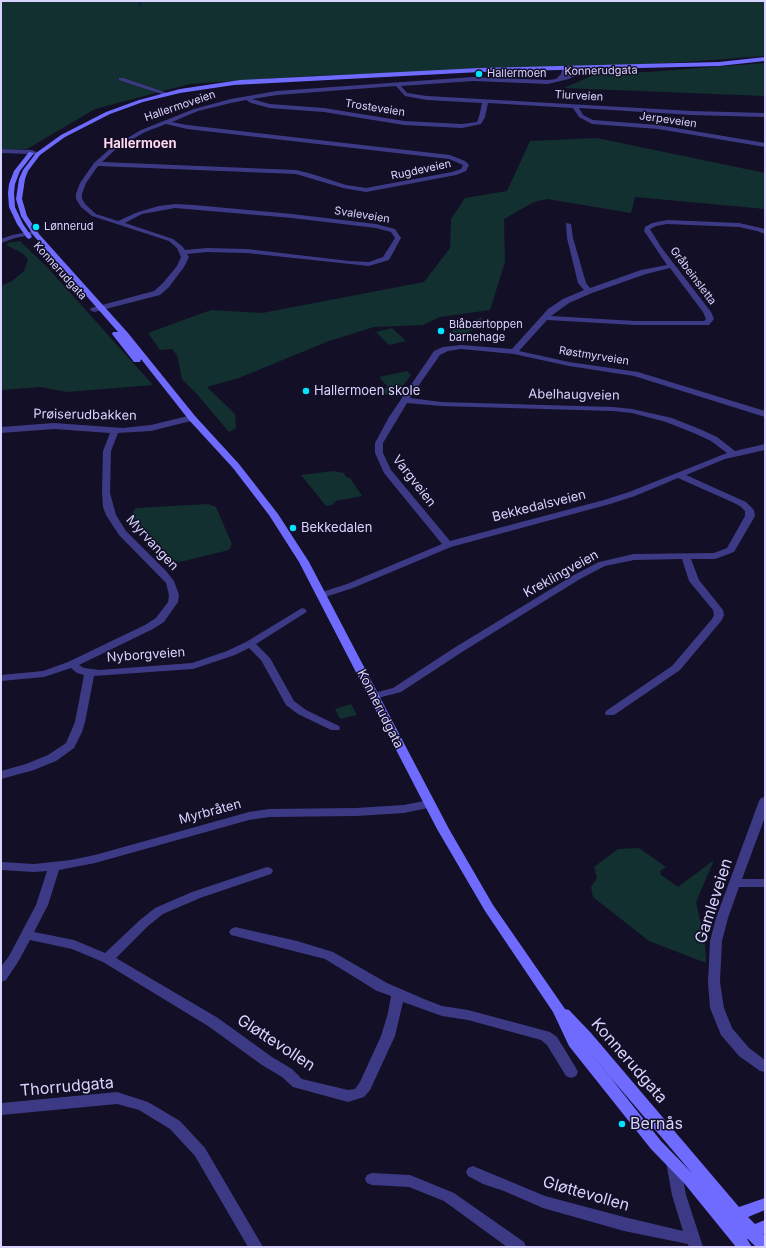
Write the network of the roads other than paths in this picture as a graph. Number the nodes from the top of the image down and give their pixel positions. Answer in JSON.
{"nodes":[{"id":1,"x":765,"y":59,"type":"edge"},
{"id":2,"x":570,"y":71,"type":"junction"},
{"id":3,"x":121,"y":79,"type":"dead end"},
{"id":4,"x":558,"y":80,"type":"junction"},
{"id":5,"x":397,"y":84,"type":"junction"},
{"id":6,"x":166,"y":93,"type":"junction"},
{"id":7,"x":248,"y":98,"type":"junction"},
{"id":8,"x":486,"y":101,"type":"junction"},
{"id":9,"x":576,"y":106,"type":"junction"},
{"id":10,"x":765,"y":115,"type":"edge"},
{"id":11,"x":164,"y":122,"type":"junction"},
{"id":12,"x":765,"y":145,"type":"edge"},
{"id":13,"x":1,"y":152,"type":"edge"},
{"id":14,"x":33,"y":154,"type":"junction"},
{"id":15,"x":96,"y":164,"type":"junction"},
{"id":16,"x":118,"y":223,"type":"junction"},
{"id":17,"x":568,"y":224,"type":"dead end"},
{"id":18,"x":765,"y":232,"type":"edge"},
{"id":19,"x":31,"y":233,"type":"junction"},
{"id":20,"x":1,"y":241,"type":"edge"},
{"id":21,"x":184,"y":252,"type":"junction"},
{"id":22,"x":671,"y":266,"type":"junction"},
{"id":23,"x":589,"y":291,"type":"junction"},
{"id":24,"x":98,"y":309,"type":"junction"},
{"id":25,"x":544,"y":318,"type":"junction"},
{"id":26,"x":514,"y":352,"type":"junction"},
{"id":27,"x":404,"y":400,"type":"junction"},
{"id":28,"x":765,"y":414,"type":"edge"},
{"id":29,"x":192,"y":418,"type":"junction"},
{"id":30,"x":1,"y":430,"type":"edge"},
{"id":31,"x":115,"y":431,"type":"junction"},
{"id":32,"x":765,"y":447,"type":"edge"},
{"id":33,"x":733,"y":454,"type":"junction"},
{"id":34,"x":678,"y":475,"type":"junction"},
{"id":35,"x":448,"y":545,"type":"junction"},
{"id":36,"x":686,"y":557,"type":"junction"},
{"id":37,"x":322,"y":595,"type":"junction"},
{"id":38,"x":302,"y":611,"type":"dead end"},
{"id":39,"x":250,"y":644,"type":"junction"},
{"id":40,"x":72,"y":664,"type":"junction"},
{"id":41,"x":88,"y":673,"type":"junction"},
{"id":42,"x":1,"y":678,"type":"edge"},
{"id":43,"x":374,"y":696,"type":"junction"},
{"id":44,"x":610,"y":713,"type":"dead end"},
{"id":45,"x":335,"y":728,"type":"dead end"},
{"id":46,"x":1,"y":775,"type":"edge"},
{"id":47,"x":765,"y":801,"type":"edge"},
{"id":48,"x":430,"y":804,"type":"junction"},
{"id":49,"x":1,"y":866,"type":"edge"},
{"id":50,"x":54,"y":866,"type":"junction"},
{"id":51,"x":267,"y":871,"type":"dead end"},
{"id":52,"x":736,"y":883,"type":"junction"},
{"id":53,"x":765,"y":883,"type":"edge"},
{"id":54,"x":235,"y":932,"type":"dead end"},
{"id":55,"x":27,"y":935,"type":"junction"},
{"id":56,"x":107,"y":959,"type":"junction"},
{"id":57,"x":1,"y":977,"type":"edge"},
{"id":58,"x":398,"y":994,"type":"junction"},
{"id":59,"x":558,"y":1008,"type":"junction"},
{"id":60,"x":765,"y":1067,"type":"edge"},
{"id":61,"x":571,"y":1072,"type":"dead end"},
{"id":62,"x":1,"y":1109,"type":"edge"},
{"id":63,"x":672,"y":1162,"type":"junction"},
{"id":64,"x":473,"y":1172,"type":"dead end"},
{"id":65,"x":372,"y":1179,"type":"dead end"},
{"id":66,"x":765,"y":1204,"type":"edge"},
{"id":67,"x":738,"y":1215,"type":"junction"},
{"id":68,"x":759,"y":1230,"type":"edge"},
{"id":69,"x":732,"y":1232,"type":"junction"},
{"id":70,"x":694,"y":1243,"type":"edge"},
{"id":71,"x":256,"y":1247,"type":"edge"},
{"id":72,"x":519,"y":1247,"type":"edge"},
{"id":73,"x":745,"y":1247,"type":"edge"},
{"id":74,"x":765,"y":1247,"type":"edge"}],
"edges":[{"from":1,"to":2,"type":"main road","name":"Konnerudgata"},
{"from":2,"to":4,"type":"street"},
{"from":2,"to":4,"type":"street","name":"Hallermoveien"},
{"from":2,"to":6,"type":"main road","name":"Konnerudgata"},
{"from":3,"to":6,"type":"street"},
{"from":4,"to":5,"type":"street","name":"Hallermoveien"},
{"from":5,"to":7,"type":"street","name":"Hallermoveien"},
{"from":5,"to":8,"type":"street","name":"Tiurveien"},
{"from":6,"to":14,"type":"main road","name":"Konnerudgata"},
{"from":7,"to":8,"type":"street","name":"Trosteveien"},
{"from":7,"to":11,"type":"street","name":"Hallermoveien"},
{"from":8,"to":9,"type":"street","name":"Tiurveien"},
{"from":9,"to":10,"type":"street","name":"Tiurveien"},
{"from":9,"to":12,"type":"street","name":"Jerpeveien"},
{"from":11,"to":15,"type":"street","name":"Hallermoveien"},
{"from":11,"to":15,"type":"street","name":"Rugdeveien"},
{"from":13,"to":14,"type":"street"},
{"from":14,"to":19,"type":"main road","name":"Konnerudgata"},
{"from":15,"to":16,"type":"street","name":"Hallermoveien"},
{"from":16,"to":21,"type":"street","name":"Hallermoveien"},
{"from":16,"to":21,"type":"street","name":"Svaleveien"},
{"from":17,"to":23,"type":"street"},
{"from":18,"to":22,"type":"street","name":"Gråbeinsletta"},
{"from":19,"to":20,"type":"street"},
{"from":19,"to":24,"type":"main road","name":"Konnerudgata"},
{"from":21,"to":24,"type":"street"},
{"from":22,"to":23,"type":"street"},
{"from":22,"to":25,"type":"street","name":"Gråbeinsletta"},
{"from":23,"to":25,"type":"street"},
{"from":24,"to":29,"type":"main road","name":"Konnerudgata"},
{"from":25,"to":26,"type":"street"},
{"from":26,"to":27,"type":"street","name":"Vargveien"},
{"from":26,"to":28,"type":"street","name":"Røstmyrveien"},
{"from":27,"to":33,"type":"street","name":"Abelhaugveien"},
{"from":27,"to":35,"type":"street","name":"Vargveien"},
{"from":29,"to":31,"type":"street","name":"Prøiserudbakken"},
{"from":29,"to":37,"type":"main road","name":"Konnerudgata"},
{"from":30,"to":31,"type":"street","name":"Prøiserudbakken"},
{"from":31,"to":40,"type":"street","name":"Myrvangen"},
{"from":32,"to":33,"type":"street","name":"Bekkedalsveien"},
{"from":33,"to":34,"type":"street","name":"Bekkedalsveien"},
{"from":34,"to":35,"type":"street","name":"Bekkedalsveien"},
{"from":34,"to":36,"type":"street","name":"Kreklingveien"},
{"from":35,"to":37,"type":"street","name":"Bekkedalsveien"},
{"from":36,"to":43,"type":"street","name":"Kreklingveien"},
{"from":36,"to":44,"type":"street"},
{"from":37,"to":43,"type":"main road","name":"Konnerudgata"},
{"from":38,"to":39,"type":"street","name":"Nyborgveien"},
{"from":39,"to":41,"type":"street","name":"Nyborgveien"},
{"from":39,"to":45,"type":"street"},
{"from":40,"to":41,"type":"street"},
{"from":40,"to":42,"type":"street","name":"Myrvangen"},
{"from":41,"to":46,"type":"street"},
{"from":43,"to":48,"type":"main road","name":"Konnerudgata"},
{"from":47,"to":52,"type":"street","name":"Gamleveien"},
{"from":48,"to":50,"type":"street","name":"Myrbråten"},
{"from":48,"to":59,"type":"main road","name":"Konnerudgata"},
{"from":49,"to":50,"type":"street","name":"Myrbråten"},
{"from":50,"to":55,"type":"street"},
{"from":51,"to":56,"type":"street"},
{"from":52,"to":53,"type":"street"},
{"from":52,"to":60,"type":"street","name":"Gamleveien"},
{"from":54,"to":58,"type":"street"},
{"from":55,"to":56,"type":"street","name":"Gløttevollen"},
{"from":55,"to":57,"type":"street"},
{"from":56,"to":58,"type":"street","name":"Gløttevollen"},
{"from":58,"to":61,"type":"street"},
{"from":59,"to":63,"type":"main road","name":"Konnerudgata"},
{"from":59,"to":67,"type":"main road","name":"Konnerudgata"},
{"from":62,"to":71,"type":"street","name":"Thorrudgata"},
{"from":63,"to":69,"type":"main road","name":"Konnerudgata"},
{"from":63,"to":70,"type":"street"},
{"from":64,"to":70,"type":"street","name":"Gløttevollen"},
{"from":65,"to":72,"type":"street"},
{"from":66,"to":67,"type":"main road"},
{"from":67,"to":68,"type":"main road","name":"Konnerudgata"},
{"from":67,"to":69,"type":"main road"},
{"from":68,"to":69,"type":"main road"},
{"from":68,"to":74,"type":"main road","name":"Konnerudgata"},
{"from":69,"to":73,"type":"main road","name":"Konnerudgata"}]}
